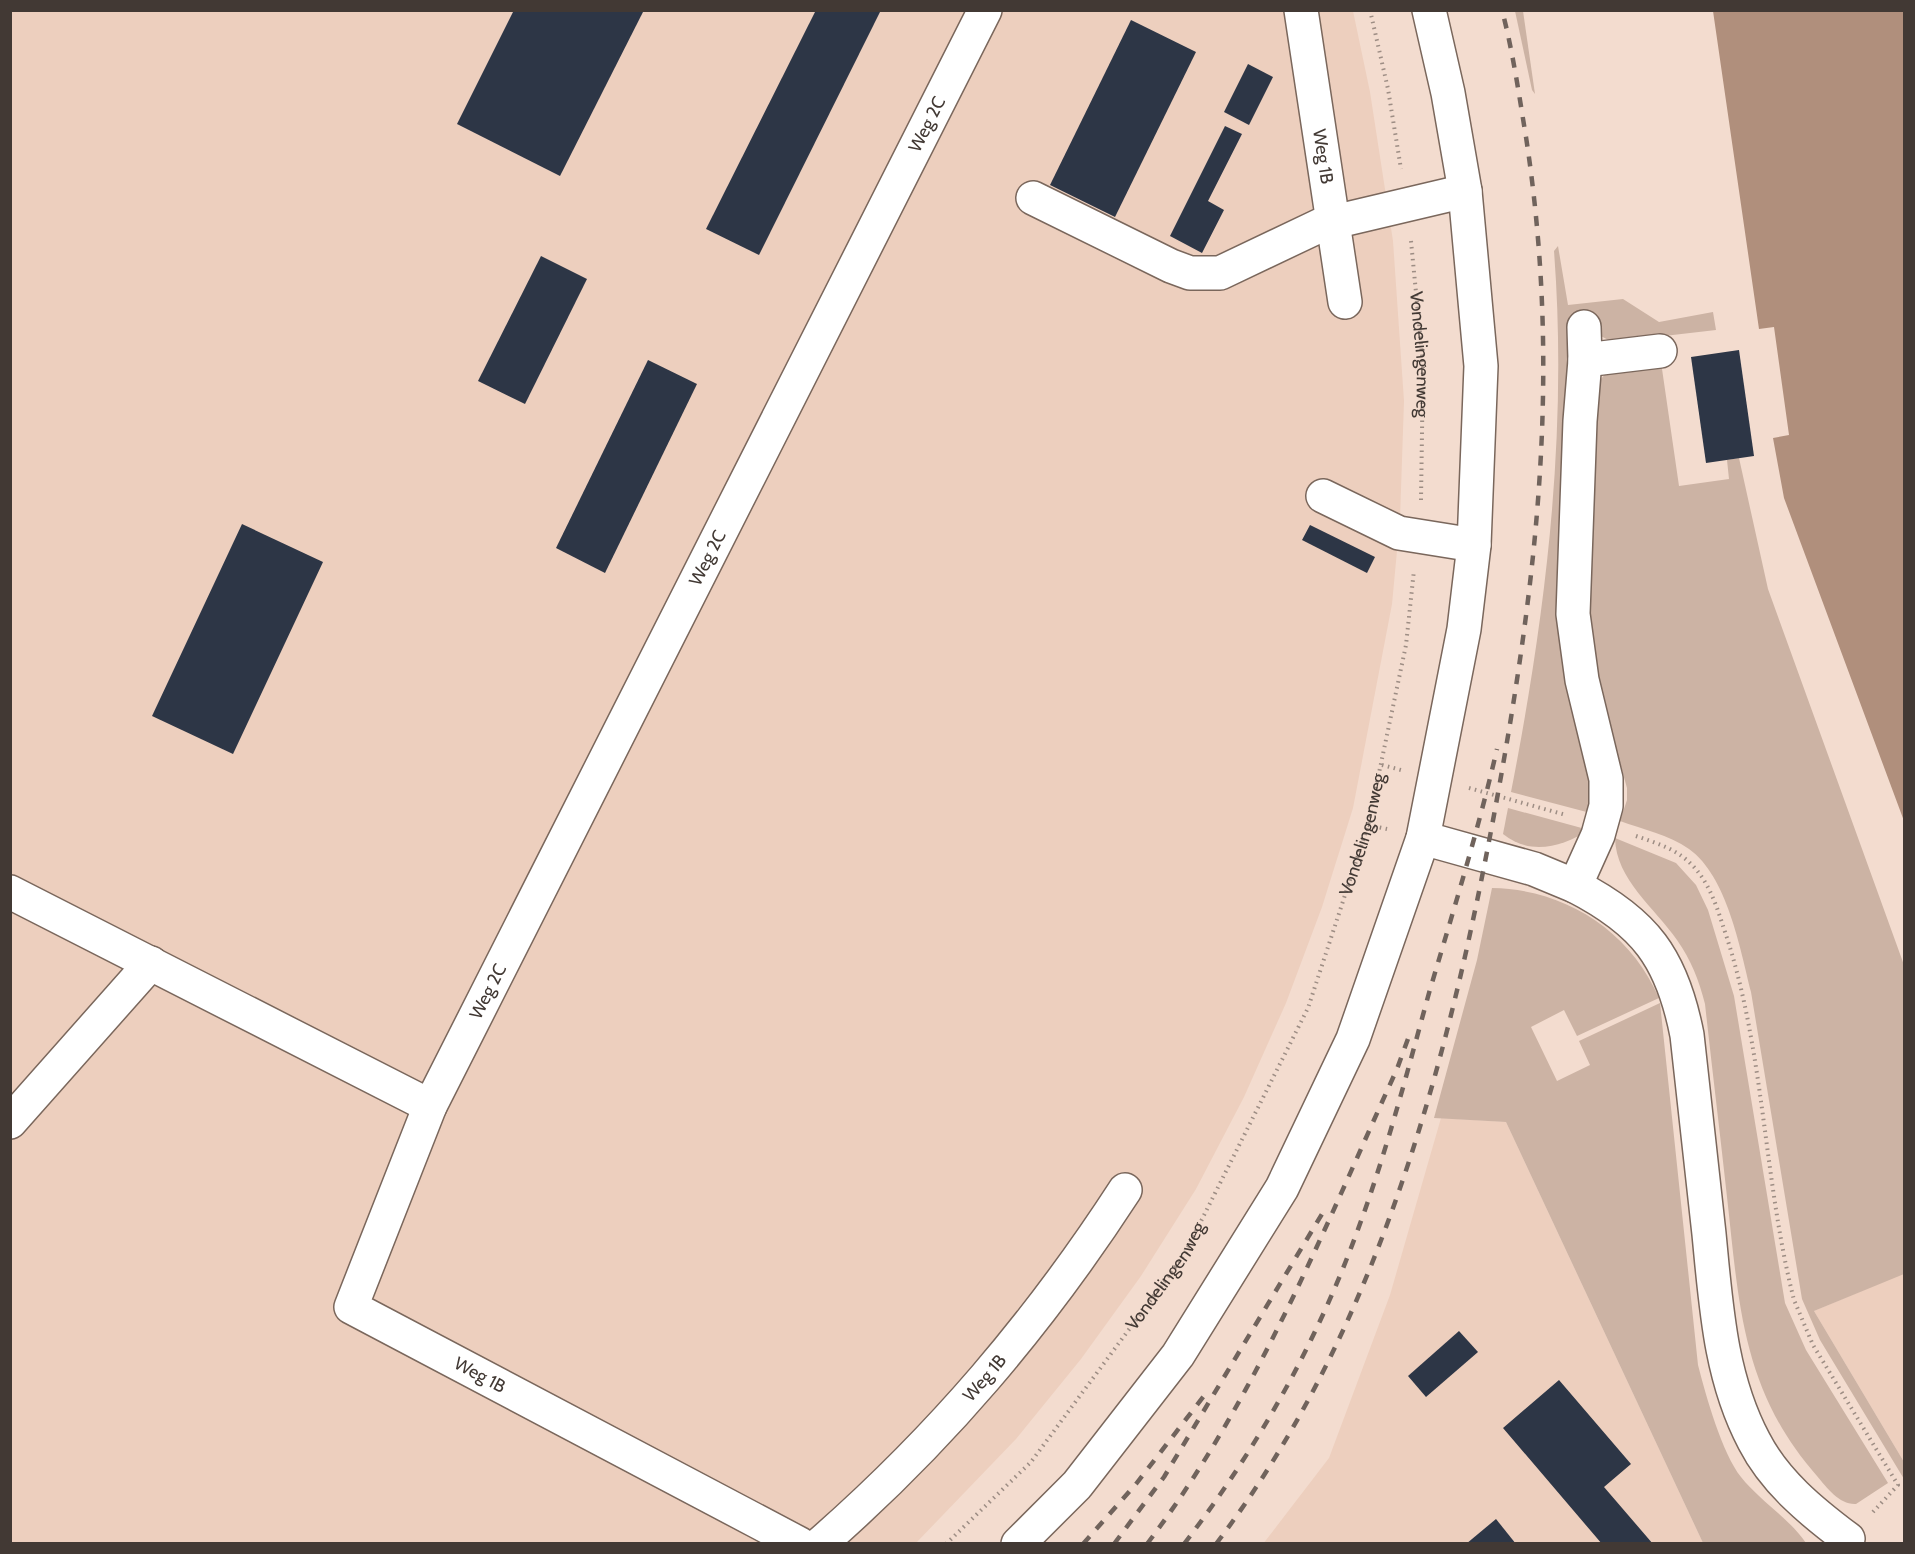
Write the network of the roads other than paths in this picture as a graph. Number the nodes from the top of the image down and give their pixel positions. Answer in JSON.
{"nodes":[{"id":1,"x":985,"y":10,"type":"edge"},
{"id":2,"x":1301,"y":10,"type":"edge"},
{"id":3,"x":1429,"y":10,"type":"edge"},
{"id":4,"x":1465,"y":191,"type":"junction"},
{"id":5,"x":1033,"y":198,"type":"dead end"},
{"id":6,"x":1333,"y":222,"type":"junction"},
{"id":7,"x":1345,"y":302,"type":"dead end"},
{"id":8,"x":1584,"y":327,"type":"dead end"},
{"id":9,"x":1660,"y":351,"type":"dead end"},
{"id":10,"x":1585,"y":360,"type":"junction"},
{"id":11,"x":1323,"y":496,"type":"dead end"},
{"id":12,"x":1474,"y":545,"type":"junction"},
{"id":13,"x":1423,"y":838,"type":"junction"},
{"id":14,"x":1575,"y":886,"type":"junction"},
{"id":15,"x":10,"y":892,"type":"edge"},
{"id":16,"x":151,"y":963,"type":"junction"},
{"id":17,"x":430,"y":1106,"type":"junction"},
{"id":18,"x":10,"y":1122,"type":"edge"},
{"id":19,"x":1125,"y":1190,"type":"dead end"},
{"id":20,"x":1849,"y":1542,"type":"edge"},
{"id":21,"x":800,"y":1544,"type":"edge"},
{"id":22,"x":820,"y":1544,"type":"edge"},
{"id":23,"x":1018,"y":1544,"type":"edge"}],
"edges":[{"from":1,"to":17,"type":"street","name":"Weg 2C"},
{"from":2,"to":6,"type":"street","name":"Weg 1B"},
{"from":3,"to":4,"type":"street"},
{"from":4,"to":6,"type":"street"},
{"from":4,"to":12,"type":"street"},
{"from":5,"to":6,"type":"street"},
{"from":6,"to":7,"type":"street","name":"Weg 1B"},
{"from":8,"to":10,"type":"street"},
{"from":9,"to":10,"type":"street"},
{"from":10,"to":14,"type":"street"},
{"from":11,"to":12,"type":"street"},
{"from":12,"to":13,"type":"street"},
{"from":13,"to":14,"type":"street"},
{"from":13,"to":23,"type":"street"},
{"from":14,"to":20,"type":"street"},
{"from":15,"to":16,"type":"street"},
{"from":16,"to":17,"type":"street"},
{"from":16,"to":18,"type":"street"},
{"from":17,"to":21,"type":"street","name":"Weg 1B"},
{"from":19,"to":22,"type":"street","name":"Weg 1B"}]}
